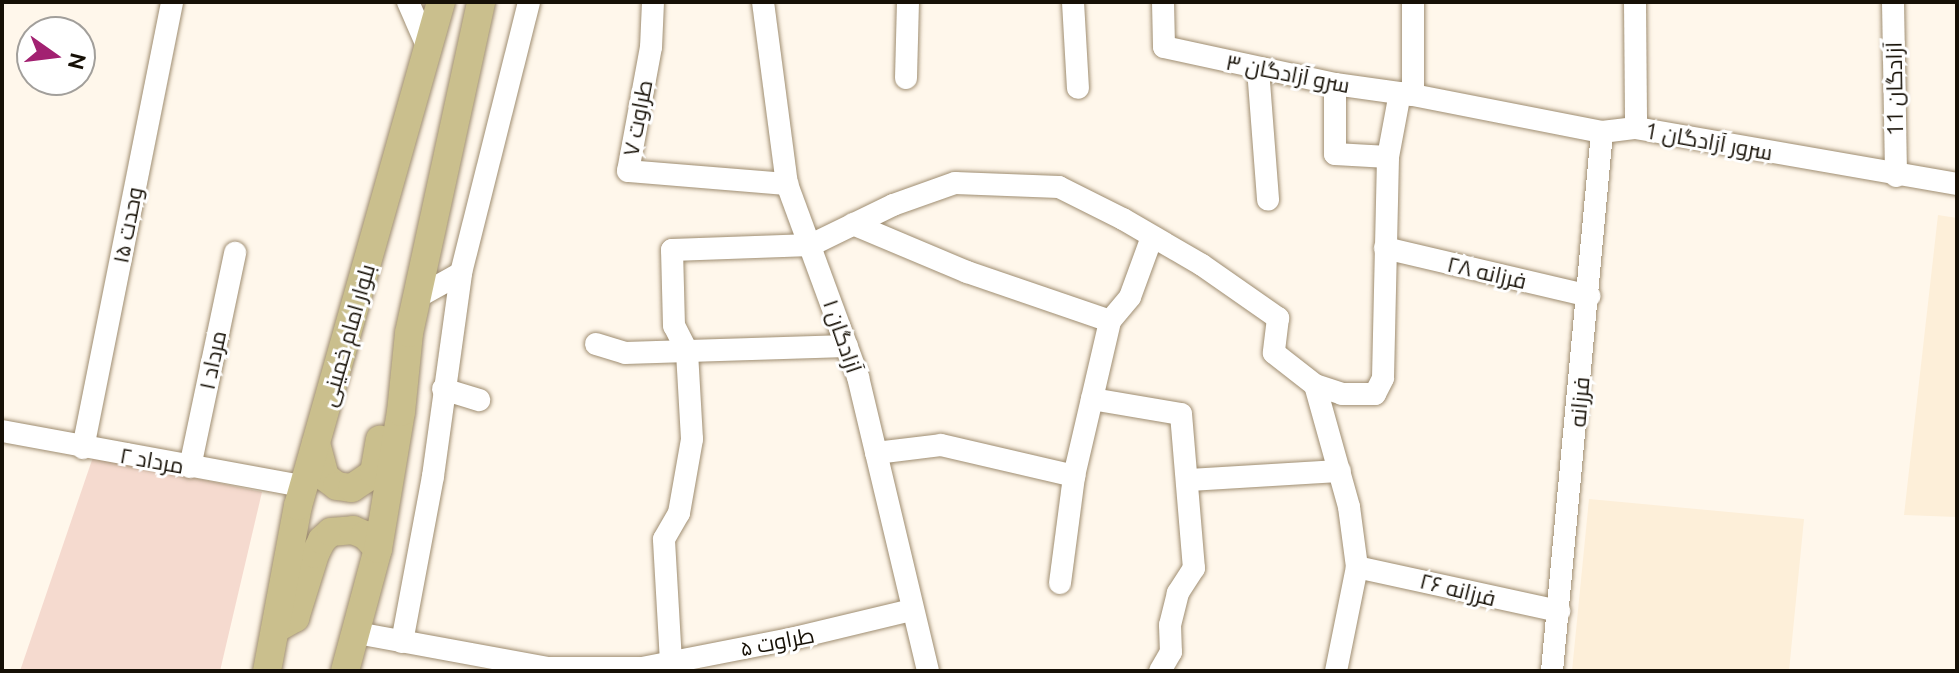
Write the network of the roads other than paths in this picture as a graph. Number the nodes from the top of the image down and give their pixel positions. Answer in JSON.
{"nodes":[{"id":1,"x":172,"y":2,"type":"edge"},
{"id":2,"x":408,"y":2,"type":"edge"},
{"id":3,"x":441,"y":2,"type":"edge"},
{"id":4,"x":481,"y":2,"type":"edge"},
{"id":5,"x":529,"y":2,"type":"edge"},
{"id":6,"x":653,"y":2,"type":"edge"},
{"id":7,"x":763,"y":2,"type":"edge"},
{"id":8,"x":908,"y":2,"type":"edge"},
{"id":9,"x":1073,"y":2,"type":"edge"},
{"id":10,"x":1163,"y":2,"type":"edge"},
{"id":11,"x":1413,"y":2,"type":"edge"},
{"id":12,"x":1635,"y":2,"type":"edge"},
{"id":13,"x":1893,"y":2,"type":"edge"},
{"id":14,"x":428,"y":48,"type":"junction"},
{"id":15,"x":1258,"y":69,"type":"junction"},
{"id":16,"x":906,"y":78,"type":"dead end"},
{"id":17,"x":1335,"y":84,"type":"junction"},
{"id":18,"x":1078,"y":88,"type":"dead end"},
{"id":19,"x":1407,"y":94,"type":"junction"},
{"id":20,"x":1636,"y":128,"type":"junction"},
{"id":21,"x":1602,"y":132,"type":"junction"},
{"id":22,"x":1388,"y":157,"type":"junction"},
{"id":23,"x":1896,"y":176,"type":"junction"},
{"id":24,"x":787,"y":184,"type":"junction"},
{"id":25,"x":1957,"y":184,"type":"edge"},
{"id":26,"x":1268,"y":200,"type":"dead end"},
{"id":27,"x":853,"y":224,"type":"junction"},
{"id":28,"x":1152,"y":237,"type":"junction"},
{"id":29,"x":811,"y":245,"type":"junction"},
{"id":30,"x":1385,"y":248,"type":"junction"},
{"id":31,"x":235,"y":253,"type":"dead end"},
{"id":32,"x":461,"y":273,"type":"junction"},
{"id":33,"x":1589,"y":296,"type":"junction"},
{"id":34,"x":418,"y":297,"type":"junction"},
{"id":35,"x":1110,"y":321,"type":"junction"},
{"id":36,"x":409,"y":333,"type":"junction"},
{"id":37,"x":596,"y":344,"type":"dead end"},
{"id":38,"x":847,"y":346,"type":"junction"},
{"id":39,"x":687,"y":351,"type":"junction"},
{"id":40,"x":1315,"y":385,"type":"junction"},
{"id":41,"x":443,"y":389,"type":"junction"},
{"id":42,"x":1092,"y":399,"type":"junction"},
{"id":43,"x":479,"y":400,"type":"dead end"},
{"id":44,"x":2,"y":431,"type":"edge"},
{"id":45,"x":316,"y":442,"type":"junction"},
{"id":46,"x":83,"y":448,"type":"junction"},
{"id":47,"x":876,"y":453,"type":"junction"},
{"id":48,"x":190,"y":467,"type":"junction"},
{"id":49,"x":1340,"y":471,"type":"junction"},
{"id":50,"x":1074,"y":476,"type":"junction"},
{"id":51,"x":1188,"y":480,"type":"junction"},
{"id":52,"x":303,"y":486,"type":"junction"},
{"id":53,"x":378,"y":549,"type":"junction"},
{"id":54,"x":1357,"y":567,"type":"junction"},
{"id":55,"x":1060,"y":583,"type":"dead end"},
{"id":56,"x":912,"y":610,"type":"junction"},
{"id":57,"x":1559,"y":611,"type":"junction"},
{"id":58,"x":277,"y":628,"type":"junction"},
{"id":59,"x":357,"y":633,"type":"junction"},
{"id":60,"x":402,"y":642,"type":"junction"},
{"id":61,"x":671,"y":662,"type":"junction"},
{"id":62,"x":559,"y":670,"type":"edge"},
{"id":63,"x":267,"y":671,"type":"edge"},
{"id":64,"x":345,"y":671,"type":"edge"},
{"id":65,"x":928,"y":671,"type":"edge"},
{"id":66,"x":1160,"y":671,"type":"edge"},
{"id":67,"x":1336,"y":671,"type":"edge"},
{"id":68,"x":1552,"y":671,"type":"edge"}],
"edges":[{"from":1,"to":46,"type":"street","name":"وحدت ۱۵"},
{"from":2,"to":14,"type":"street"},
{"from":3,"to":14,"type":"main road","name":"بلوار امام خمینی"},
{"from":4,"to":34,"type":"main road"},
{"from":5,"to":32,"type":"street"},
{"from":6,"to":24,"type":"street","name":"طراوت ۷"},
{"from":7,"to":24,"type":"street","name":"آزادگان ۱"},
{"from":8,"to":16,"type":"street"},
{"from":9,"to":18,"type":"street"},
{"from":10,"to":15,"type":"street","name":"سرو آزادگان ۳"},
{"from":11,"to":19,"type":"street"},
{"from":12,"to":20,"type":"street"},
{"from":13,"to":23,"type":"street","name":"آزادگان 11"},
{"from":14,"to":45,"type":"main road","name":"بلوار امام خمینی"},
{"from":15,"to":17,"type":"street","name":"سرو آزادگان ۳"},
{"from":15,"to":26,"type":"street"},
{"from":17,"to":19,"type":"street","name":"سرو آزادگان ۳"},
{"from":17,"to":22,"type":"street"},
{"from":19,"to":21,"type":"street","name":"سرور آزادگان 1"},
{"from":19,"to":22,"type":"street"},
{"from":20,"to":21,"type":"street","name":"سرور آزادگان 1"},
{"from":20,"to":23,"type":"street","name":"سرور آزادگان 1"},
{"from":21,"to":33,"type":"street","name":"فرزانه"},
{"from":22,"to":30,"type":"street"},
{"from":23,"to":25,"type":"street","name":"سرور آزادگان 1"},
{"from":24,"to":29,"type":"street","name":"آزادگان ۱"},
{"from":27,"to":28,"type":"street"},
{"from":27,"to":29,"type":"street"},
{"from":27,"to":35,"type":"street"},
{"from":28,"to":35,"type":"street"},
{"from":28,"to":40,"type":"street"},
{"from":29,"to":38,"type":"street","name":"آزادگان ۱"},
{"from":29,"to":39,"type":"street"},
{"from":30,"to":33,"type":"street","name":"فرزانه ۲۸"},
{"from":30,"to":40,"type":"street"},
{"from":31,"to":48,"type":"street","name":"مرداد ۱"},
{"from":32,"to":34,"type":"street"},
{"from":32,"to":41,"type":"street"},
{"from":33,"to":57,"type":"street","name":"فرزانه"},
{"from":34,"to":36,"type":"main road"},
{"from":35,"to":42,"type":"street"},
{"from":36,"to":45,"type":"main road"},
{"from":36,"to":53,"type":"main road"},
{"from":37,"to":39,"type":"street"},
{"from":38,"to":39,"type":"street"},
{"from":38,"to":47,"type":"street","name":"آزادگان ۱"},
{"from":39,"to":61,"type":"street"},
{"from":40,"to":49,"type":"street"},
{"from":41,"to":43,"type":"street"},
{"from":41,"to":60,"type":"street"},
{"from":42,"to":50,"type":"street"},
{"from":42,"to":51,"type":"street"},
{"from":44,"to":46,"type":"street","name":"مرداد ۲"},
{"from":45,"to":52,"type":"main road","name":"بلوار امام خمینی"},
{"from":46,"to":48,"type":"street","name":"مرداد ۲"},
{"from":47,"to":50,"type":"street"},
{"from":47,"to":56,"type":"street","name":"آزادگان ۱"},
{"from":48,"to":52,"type":"street","name":"مرداد ۲"},
{"from":49,"to":51,"type":"street"},
{"from":49,"to":54,"type":"street"},
{"from":50,"to":55,"type":"street"},
{"from":51,"to":66,"type":"street"},
{"from":52,"to":58,"type":"main road","name":"بلوار امام خمینی"},
{"from":53,"to":58,"type":"main road"},
{"from":53,"to":59,"type":"main road"},
{"from":54,"to":57,"type":"street","name":"فرزانه ۲۶"},
{"from":54,"to":67,"type":"street"},
{"from":56,"to":61,"type":"street","name":"طراوت ۵"},
{"from":56,"to":65,"type":"street","name":"آزادگان ۱"},
{"from":57,"to":68,"type":"street","name":"فرزانه"},
{"from":58,"to":63,"type":"main road","name":"بلوار امام خمینی"},
{"from":59,"to":60,"type":"street","name":"طراوت ۵"},
{"from":59,"to":64,"type":"main road"},
{"from":60,"to":62,"type":"street","name":"طراوت ۵"},
{"from":61,"to":62,"type":"street","name":"طراوت ۵"}]}
